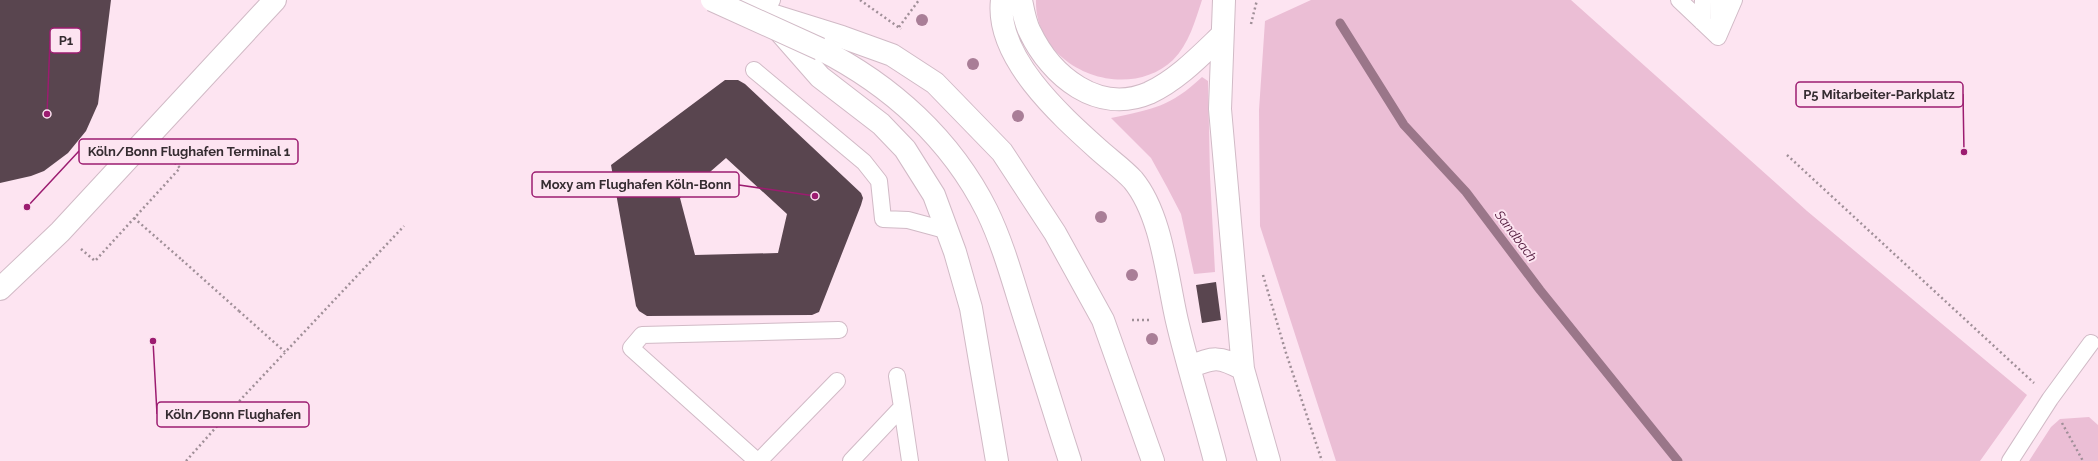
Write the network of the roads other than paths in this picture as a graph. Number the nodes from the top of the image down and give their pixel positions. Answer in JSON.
{"nodes":[{"id":1,"x":275,"y":0,"type":"edge"},
{"id":2,"x":712,"y":0,"type":"edge"},
{"id":3,"x":736,"y":0,"type":"edge"},
{"id":4,"x":1002,"y":0,"type":"edge"},
{"id":5,"x":1021,"y":0,"type":"edge"},
{"id":6,"x":1224,"y":0,"type":"edge"},
{"id":7,"x":1679,"y":0,"type":"edge"},
{"id":8,"x":1703,"y":0,"type":"edge"},
{"id":9,"x":1719,"y":0,"type":"edge"},
{"id":10,"x":1734,"y":0,"type":"edge"},
{"id":11,"x":769,"y":4,"type":"edge"},
{"id":12,"x":1702,"y":22,"type":"junction"},
{"id":13,"x":1222,"y":35,"type":"junction"},
{"id":14,"x":1718,"y":37,"type":"junction"},
{"id":15,"x":754,"y":70,"type":"dead end"},
{"id":16,"x":946,"y":230,"type":"junction"},
{"id":17,"x":0,"y":289,"type":"edge"},
{"id":18,"x":839,"y":330,"type":"dead end"},
{"id":19,"x":2091,"y":343,"type":"dead end"},
{"id":20,"x":1189,"y":367,"type":"junction"},
{"id":21,"x":1243,"y":369,"type":"junction"},
{"id":22,"x":897,"y":376,"type":"dead end"},
{"id":23,"x":837,"y":381,"type":"dead end"},
{"id":24,"x":902,"y":406,"type":"junction"},
{"id":25,"x":758,"y":461,"type":"edge"},
{"id":26,"x":851,"y":461,"type":"edge"},
{"id":27,"x":910,"y":461,"type":"edge"},
{"id":28,"x":997,"y":461,"type":"edge"},
{"id":29,"x":1070,"y":461,"type":"edge"},
{"id":30,"x":1154,"y":461,"type":"edge"},
{"id":31,"x":1216,"y":461,"type":"edge"},
{"id":32,"x":1269,"y":461,"type":"edge"},
{"id":33,"x":2010,"y":461,"type":"edge"}],
"edges":[{"from":1,"to":17,"type":"street"},
{"from":2,"to":29,"type":"street","bridge":true},
{"from":3,"to":11,"type":"street"},
{"from":4,"to":20,"type":"street"},
{"from":5,"to":13,"type":"street"},
{"from":6,"to":13,"type":"street"},
{"from":7,"to":12,"type":"lane"},
{"from":8,"to":12,"type":"lane"},
{"from":9,"to":14,"type":"lane"},
{"from":10,"to":14,"type":"lane"},
{"from":11,"to":16,"type":"street"},
{"from":11,"to":30,"type":"street"},
{"from":12,"to":14,"type":"lane"},
{"from":13,"to":21,"type":"street"},
{"from":15,"to":16,"type":"lane"},
{"from":16,"to":28,"type":"street"},
{"from":18,"to":25,"type":"lane"},
{"from":19,"to":33,"type":"lane"},
{"from":20,"to":21,"type":"street"},
{"from":20,"to":31,"type":"street"},
{"from":21,"to":32,"type":"street"},
{"from":22,"to":24,"type":"lane"},
{"from":23,"to":25,"type":"lane"},
{"from":24,"to":26,"type":"lane"},
{"from":24,"to":27,"type":"lane"}]}
